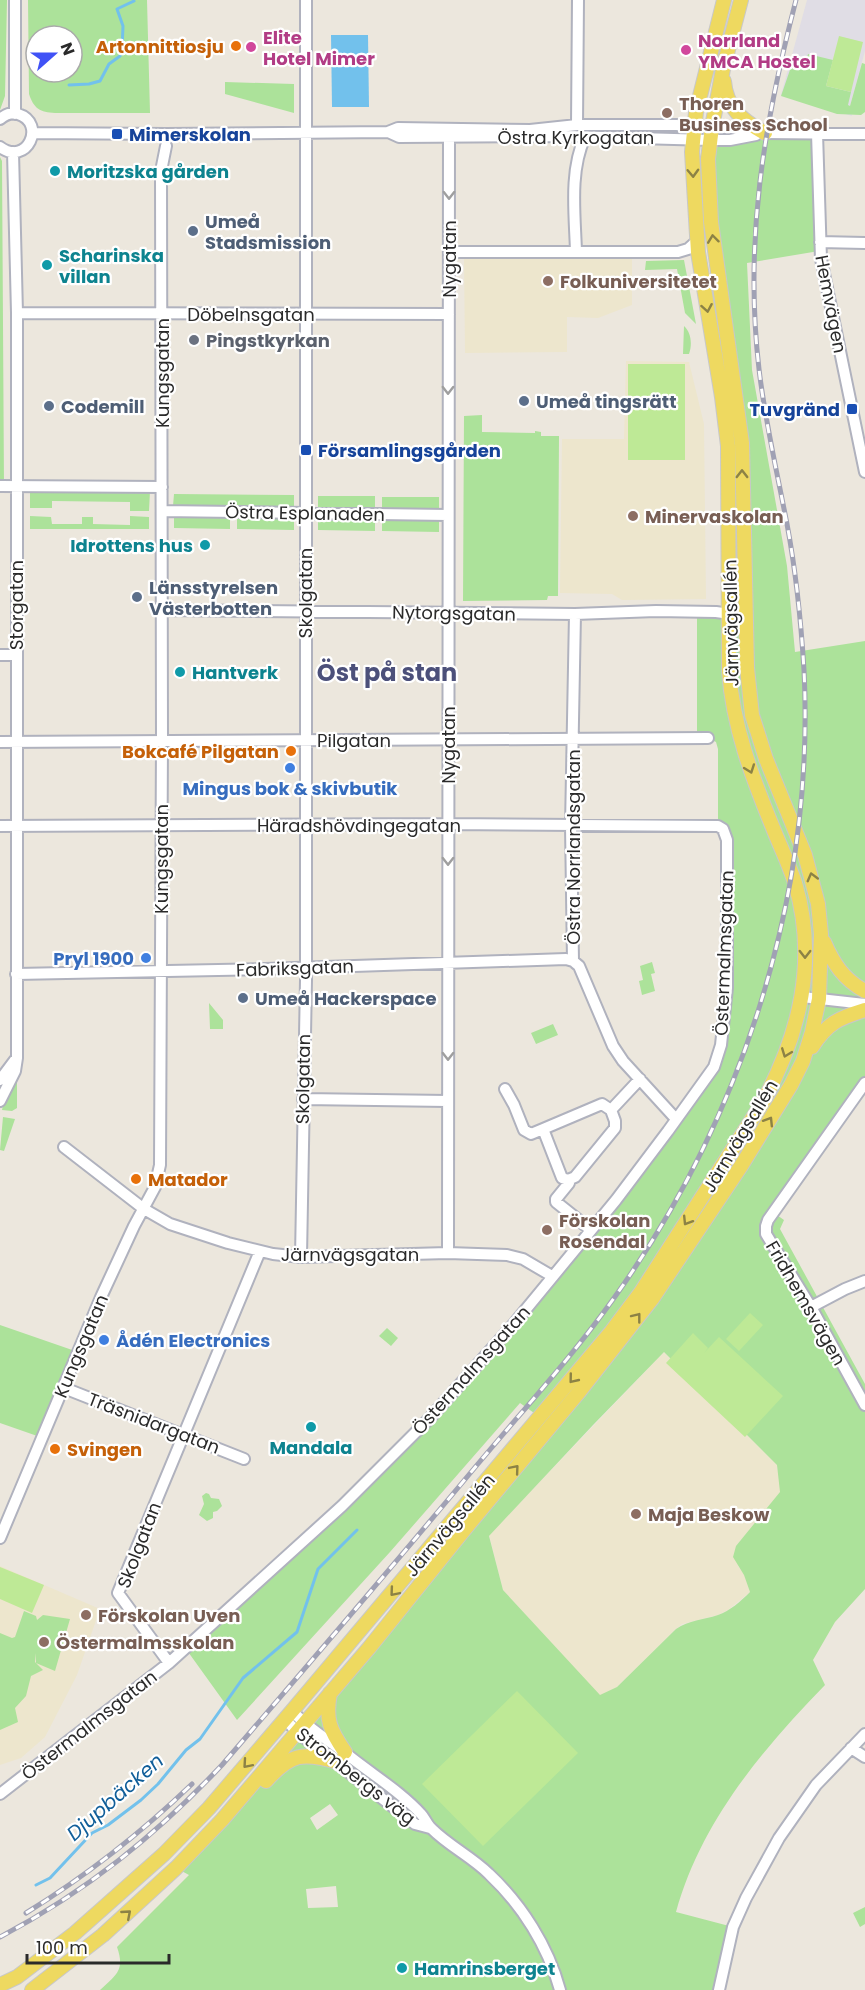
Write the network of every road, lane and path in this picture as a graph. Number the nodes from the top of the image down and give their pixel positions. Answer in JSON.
{"nodes":[{"id":1,"x":15,"y":0,"type":"edge"},
{"id":2,"x":306,"y":0,"type":"edge"},
{"id":3,"x":578,"y":0,"type":"edge"},
{"id":4,"x":724,"y":0,"type":"edge"},
{"id":5,"x":741,"y":0,"type":"edge"},
{"id":6,"x":723,"y":69,"type":"junction"},
{"id":7,"x":15,"y":114,"type":"junction"},
{"id":8,"x":0,"y":119,"type":"edge"},
{"id":9,"x":577,"y":125,"type":"junction"},
{"id":10,"x":449,"y":132,"type":"junction"},
{"id":11,"x":694,"y":132,"type":"junction"},
{"id":12,"x":33,"y":133,"type":"junction"},
{"id":13,"x":306,"y":133,"type":"junction"},
{"id":14,"x":711,"y":133,"type":"junction"},
{"id":15,"x":765,"y":133,"type":"junction"},
{"id":16,"x":817,"y":134,"type":"junction"},
{"id":17,"x":865,"y":134,"type":"edge"},
{"id":18,"x":585,"y":137,"type":"junction"},
{"id":19,"x":166,"y":146,"type":"dead end"},
{"id":20,"x":0,"y":147,"type":"edge"},
{"id":21,"x":13,"y":152,"type":"junction"},
{"id":22,"x":697,"y":241,"type":"junction"},
{"id":23,"x":820,"y":242,"type":"junction"},
{"id":24,"x":865,"y":243,"type":"edge"},
{"id":25,"x":450,"y":252,"type":"junction"},
{"id":26,"x":576,"y":252,"type":"junction"},
{"id":27,"x":17,"y":313,"type":"junction"},
{"id":28,"x":306,"y":314,"type":"junction"},
{"id":29,"x":449,"y":314,"type":"junction"},
{"id":30,"x":162,"y":315,"type":"junction"},
{"id":31,"x":865,"y":472,"type":"edge"},
{"id":32,"x":0,"y":486,"type":"edge"},
{"id":33,"x":16,"y":487,"type":"junction"},
{"id":34,"x":162,"y":488,"type":"junction"},
{"id":35,"x":162,"y":511,"type":"junction"},
{"id":36,"x":306,"y":513,"type":"junction"},
{"id":37,"x":448,"y":515,"type":"junction"},
{"id":38,"x":162,"y":610,"type":"junction"},
{"id":39,"x":305,"y":611,"type":"junction"},
{"id":40,"x":448,"y":613,"type":"junction"},
{"id":41,"x":575,"y":614,"type":"junction"},
{"id":42,"x":729,"y":615,"type":"junction"},
{"id":43,"x":745,"y":616,"type":"junction"},
{"id":44,"x":0,"y":655,"type":"edge"},
{"id":45,"x":16,"y":655,"type":"junction"},
{"id":46,"x":708,"y":738,"type":"dead end"},
{"id":47,"x":306,"y":740,"type":"junction"},
{"id":48,"x":448,"y":740,"type":"junction"},
{"id":49,"x":574,"y":740,"type":"junction"},
{"id":50,"x":162,"y":741,"type":"junction"},
{"id":51,"x":0,"y":742,"type":"edge"},
{"id":52,"x":16,"y":742,"type":"junction"},
{"id":53,"x":306,"y":824,"type":"junction"},
{"id":54,"x":448,"y":824,"type":"junction"},
{"id":55,"x":0,"y":826,"type":"edge"},
{"id":56,"x":17,"y":826,"type":"junction"},
{"id":57,"x":161,"y":826,"type":"junction"},
{"id":58,"x":571,"y":826,"type":"junction"},
{"id":59,"x":718,"y":826,"type":"joint"},
{"id":60,"x":821,"y":934,"type":"junction"},
{"id":61,"x":573,"y":961,"type":"junction"},
{"id":62,"x":448,"y":964,"type":"junction"},
{"id":63,"x":306,"y":968,"type":"junction"},
{"id":64,"x":161,"y":971,"type":"junction"},
{"id":65,"x":16,"y":974,"type":"junction"},
{"id":66,"x":865,"y":991,"type":"edge"},
{"id":67,"x":802,"y":997,"type":"junction"},
{"id":68,"x":819,"y":999,"type":"junction"},
{"id":69,"x":865,"y":1004,"type":"edge"},
{"id":70,"x":865,"y":1011,"type":"edge"},
{"id":71,"x":17,"y":1058,"type":"junction"},
{"id":72,"x":803,"y":1061,"type":"junction"},
{"id":73,"x":640,"y":1079,"type":"junction"},
{"id":74,"x":0,"y":1080,"type":"edge"},
{"id":75,"x":865,"y":1083,"type":"edge"},
{"id":76,"x":506,"y":1089,"type":"dead end"},
{"id":77,"x":303,"y":1099,"type":"junction"},
{"id":78,"x":0,"y":1101,"type":"edge"},
{"id":79,"x":448,"y":1101,"type":"junction"},
{"id":80,"x":612,"y":1110,"type":"junction"},
{"id":81,"x":676,"y":1119,"type":"junction"},
{"id":82,"x":543,"y":1129,"type":"junction"},
{"id":83,"x":64,"y":1146,"type":"dead end"},
{"id":84,"x":568,"y":1180,"type":"junction"},
{"id":85,"x":144,"y":1209,"type":"junction"},
{"id":86,"x":591,"y":1230,"type":"junction"},
{"id":87,"x":260,"y":1251,"type":"junction"},
{"id":88,"x":448,"y":1253,"type":"junction"},
{"id":89,"x":301,"y":1257,"type":"junction"},
{"id":90,"x":552,"y":1276,"type":"junction"},
{"id":91,"x":865,"y":1281,"type":"edge"},
{"id":92,"x":811,"y":1307,"type":"junction"},
{"id":93,"x":64,"y":1388,"type":"junction"},
{"id":94,"x":865,"y":1405,"type":"edge"},
{"id":95,"x":183,"y":1435,"type":"junction"},
{"id":96,"x":244,"y":1459,"type":"dead end"},
{"id":97,"x":0,"y":1538,"type":"edge"},
{"id":98,"x":169,"y":1664,"type":"junction"},
{"id":99,"x":331,"y":1692,"type":"junction"},
{"id":100,"x":289,"y":1715,"type":"junction"},
{"id":101,"x":301,"y":1728,"type":"junction"},
{"id":102,"x":865,"y":1734,"type":"edge"},
{"id":103,"x":851,"y":1748,"type":"junction"},
{"id":104,"x":341,"y":1757,"type":"junction"},
{"id":105,"x":865,"y":1757,"type":"edge"},
{"id":106,"x":0,"y":1794,"type":"edge"},
{"id":107,"x":222,"y":1820,"type":"junction"},
{"id":108,"x":0,"y":1985,"type":"edge"},
{"id":109,"x":32,"y":1990,"type":"edge"},
{"id":110,"x":560,"y":1990,"type":"edge"},
{"id":111,"x":719,"y":1990,"type":"edge"}],
"edges":[{"from":1,"to":7,"type":"street"},
{"from":2,"to":13,"type":"street","name":"Skolgatan"},
{"from":3,"to":9,"type":"street"},
{"from":4,"to":11,"type":"main road","name":"Järnvägsallén"},
{"from":5,"to":6,"type":"main road","name":"Järnvägsallén"},
{"from":6,"to":14,"type":"main road","name":"Järnvägsallén"},
{"from":6,"to":15,"type":"main road"},
{"from":7,"to":8,"type":"street"},
{"from":7,"to":12,"type":"street"},
{"from":9,"to":10,"type":"street","name":"Östra Kyrkogatan"},
{"from":9,"to":11,"type":"street","name":"Östra Kyrkogatan"},
{"from":10,"to":13,"type":"street","name":"Östra Kyrkogatan"},
{"from":10,"to":18,"type":"street","name":"Östra Kyrkogatan"},
{"from":10,"to":25,"type":"street","name":"Nygatan","one_way":true},
{"from":11,"to":14,"type":"street","name":"Östra Kyrkogatan"},
{"from":11,"to":18,"type":"street","name":"Östra Kyrkogatan"},
{"from":11,"to":22,"type":"main road","name":"Järnvägsallén","one_way":true},
{"from":12,"to":13,"type":"street","name":"Östra Kyrkogatan"},
{"from":12,"to":21,"type":"street"},
{"from":13,"to":28,"type":"street","name":"Skolgatan"},
{"from":14,"to":15,"type":"street","name":"Östra Kyrkogatan"},
{"from":43,"to":14,"type":"main road","name":"Järnvägsallén","one_way":true},
{"from":15,"to":16,"type":"street","name":"Östra Kyrkogatan"},
{"from":16,"to":17,"type":"street","name":"Östra Kyrkogatan"},
{"from":16,"to":23,"type":"street","name":"Hemvägen"},
{"from":18,"to":26,"type":"street"},
{"from":19,"to":30,"type":"street","name":"Kungsgatan"},
{"from":20,"to":21,"type":"street"},
{"from":21,"to":27,"type":"street","name":"Storgatan"},
{"from":22,"to":26,"type":"street"},
{"from":22,"to":42,"type":"main road","name":"Järnvägsallén","one_way":true},
{"from":23,"to":24,"type":"street"},
{"from":23,"to":31,"type":"street","name":"Hemvägen"},
{"from":25,"to":26,"type":"street"},
{"from":25,"to":29,"type":"street","name":"Nygatan"},
{"from":27,"to":30,"type":"street","name":"Döbelnsgatan"},
{"from":27,"to":33,"type":"street","name":"Storgatan"},
{"from":28,"to":29,"type":"street","name":"Döbelnsgatan"},
{"from":28,"to":30,"type":"street","name":"Döbelnsgatan"},
{"from":28,"to":36,"type":"street","name":"Skolgatan"},
{"from":29,"to":37,"type":"street","name":"Nygatan","one_way":true},
{"from":30,"to":34,"type":"street","name":"Kungsgatan"},
{"from":32,"to":33,"type":"street"},
{"from":33,"to":34,"type":"street"},
{"from":33,"to":45,"type":"street","name":"Storgatan"},
{"from":34,"to":35,"type":"street","name":"Kungsgatan"},
{"from":35,"to":36,"type":"street","name":"Östra Esplanaden"},
{"from":35,"to":38,"type":"street","name":"Kungsgatan"},
{"from":36,"to":37,"type":"street","name":"Östra Esplanaden"},
{"from":36,"to":39,"type":"street","name":"Skolgatan"},
{"from":37,"to":40,"type":"street","name":"Nygatan"},
{"from":38,"to":39,"type":"street","name":"Nytorgsgatan"},
{"from":38,"to":50,"type":"street","name":"Kungsgatan"},
{"from":39,"to":40,"type":"street","name":"Nytorgsgatan"},
{"from":39,"to":47,"type":"street","name":"Skolgatan"},
{"from":40,"to":41,"type":"street","name":"Nytorgsgatan"},
{"from":40,"to":48,"type":"street","name":"Nygatan"},
{"from":41,"to":42,"type":"street","name":"Nytorgsgatan"},
{"from":41,"to":49,"type":"street","name":"Östra Norrlandsgatan"},
{"from":42,"to":43,"type":"street","name":"Nytorgsgatan"},
{"from":42,"to":67,"type":"main road","name":"Järnvägsallén","one_way":true},
{"from":60,"to":43,"type":"main road","name":"Järnvägsallén","one_way":true},
{"from":44,"to":45,"type":"street"},
{"from":45,"to":52,"type":"street","name":"Storgatan"},
{"from":46,"to":49,"type":"street","name":"Pilgatan"},
{"from":47,"to":48,"type":"street","name":"Pilgatan"},
{"from":47,"to":50,"type":"street","name":"Pilgatan"},
{"from":47,"to":53,"type":"street","name":"Skolgatan"},
{"from":48,"to":49,"type":"street","name":"Pilgatan"},
{"from":48,"to":54,"type":"street","name":"Nygatan"},
{"from":49,"to":58,"type":"street","name":"Östra Norrlandsgatan"},
{"from":50,"to":52,"type":"street","name":"Pilgatan"},
{"from":50,"to":57,"type":"street","name":"Kungsgatan"},
{"from":51,"to":52,"type":"street","name":"Pilgatan"},
{"from":52,"to":56,"type":"street","name":"Storgatan"},
{"from":53,"to":54,"type":"street","name":"Häradshövdingegatan"},
{"from":53,"to":57,"type":"street","name":"Häradshövdingegatan"},
{"from":53,"to":63,"type":"street","name":"Skolgatan"},
{"from":54,"to":58,"type":"street","name":"Häradshövdingegatan"},
{"from":54,"to":62,"type":"street","name":"Nygatan","one_way":true},
{"from":55,"to":56,"type":"street","name":"Häradshövdingegatan"},
{"from":56,"to":57,"type":"street","name":"Häradshövdingegatan"},
{"from":56,"to":65,"type":"street","name":"Storgatan"},
{"from":57,"to":64,"type":"street","name":"Kungsgatan"},
{"from":58,"to":59,"type":"street","name":"Häradshövdingegatan"},
{"from":58,"to":61,"type":"street","name":"Östra Norrlandsgatan"},
{"from":59,"to":81,"type":"street","name":"Östermalmsgatan"},
{"from":60,"to":66,"type":"main road"},
{"from":60,"to":68,"type":"main road","name":"Järnvägsallén"},
{"from":61,"to":62,"type":"street","name":"Fabriksgatan"},
{"from":61,"to":73,"type":"street","name":"Östra Norrlandsgatan"},
{"from":62,"to":63,"type":"street","name":"Fabriksgatan"},
{"from":62,"to":79,"type":"street","name":"Nygatan","one_way":true},
{"from":63,"to":64,"type":"street","name":"Fabriksgatan"},
{"from":63,"to":77,"type":"street","name":"Skolgatan"},
{"from":64,"to":65,"type":"street","name":"Fabriksgatan"},
{"from":64,"to":85,"type":"street","name":"Kungsgatan"},
{"from":65,"to":71,"type":"street","name":"Storgatan"},
{"from":67,"to":68,"type":"street"},
{"from":67,"to":100,"type":"main road","name":"Järnvägsallén","one_way":true},
{"from":68,"to":69,"type":"street"},
{"from":68,"to":72,"type":"main road","name":"Järnvägsallén"},
{"from":70,"to":72,"type":"main road"},
{"from":71,"to":74,"type":"street"},
{"from":71,"to":78,"type":"street","name":"Storgatan"},
{"from":99,"to":72,"type":"main road","name":"Järnvägsallén","one_way":true},
{"from":73,"to":80,"type":"street"},
{"from":73,"to":81,"type":"street","name":"Östra Norrlandsgatan"},
{"from":75,"to":92,"type":"street","name":"Fridhemsvägen"},
{"from":76,"to":82,"type":"street"},
{"from":77,"to":79,"type":"street"},
{"from":77,"to":89,"type":"street","name":"Skolgatan"},
{"from":79,"to":88,"type":"street","name":"Nygatan"},
{"from":80,"to":82,"type":"street"},
{"from":80,"to":84,"type":"street"},
{"from":81,"to":86,"type":"street","name":"Östermalmsgatan"},
{"from":82,"to":84,"type":"street"},
{"from":83,"to":85,"type":"street","name":"Järnvägsgatan"},
{"from":84,"to":86,"type":"street"},
{"from":85,"to":87,"type":"street","name":"Järnvägsgatan"},
{"from":85,"to":93,"type":"street","name":"Kungsgatan"},
{"from":86,"to":90,"type":"street","name":"Östermalmsgatan"},
{"from":87,"to":89,"type":"street","name":"Järnvägsgatan"},
{"from":87,"to":95,"type":"street","name":"Skolgatan"},
{"from":88,"to":89,"type":"street","name":"Järnvägsgatan"},
{"from":88,"to":90,"type":"street","name":"Järnvägsgatan"},
{"from":90,"to":98,"type":"street","name":"Östermalmsgatan"},
{"from":91,"to":92,"type":"street"},
{"from":92,"to":94,"type":"street","name":"Fridhemsvägen"},
{"from":93,"to":95,"type":"street","name":"Träsnidargatan"},
{"from":93,"to":97,"type":"street","name":"Kungsgatan"},
{"from":95,"to":96,"type":"street","name":"Träsnidargatan"},
{"from":95,"to":98,"type":"street","name":"Skolgatan"},
{"from":98,"to":106,"type":"street","name":"Östermalmsgatan"},
{"from":99,"to":101,"type":"main road","name":"Järnvägsallén"},
{"from":99,"to":104,"type":"main road"},
{"from":100,"to":101,"type":"street","name":"Strombergs väg"},
{"from":100,"to":108,"type":"main road","name":"Järnvägsallén","one_way":true},
{"from":101,"to":104,"type":"street","name":"Strombergs väg"},
{"from":101,"to":107,"type":"main road","name":"Järnvägsallén"},
{"from":102,"to":103,"type":"street"},
{"from":103,"to":105,"type":"street"},
{"from":103,"to":111,"type":"street"},
{"from":104,"to":107,"type":"main road"},
{"from":104,"to":110,"type":"street","name":"Strombergs väg"},
{"from":109,"to":107,"type":"main road","name":"Järnvägsallén","one_way":true}]}
